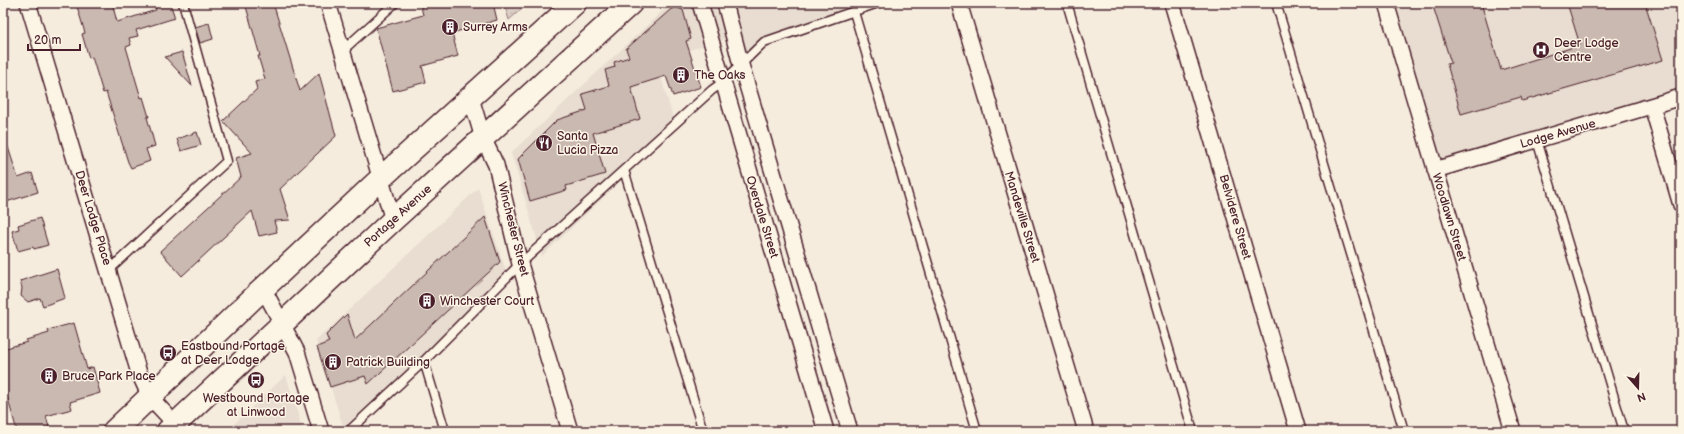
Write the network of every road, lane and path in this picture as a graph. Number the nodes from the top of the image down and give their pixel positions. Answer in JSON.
{"nodes":[{"id":1,"x":28,"y":3,"type":"edge"},
{"id":2,"x":183,"y":3,"type":"edge"},
{"id":3,"x":328,"y":3,"type":"edge"},
{"id":4,"x":395,"y":3,"type":"edge"},
{"id":5,"x":575,"y":3,"type":"edge"},
{"id":6,"x":631,"y":3,"type":"edge"},
{"id":7,"x":700,"y":3,"type":"edge"},
{"id":8,"x":725,"y":3,"type":"edge"},
{"id":9,"x":878,"y":3,"type":"edge"},
{"id":10,"x":959,"y":3,"type":"edge"},
{"id":11,"x":1067,"y":3,"type":"edge"},
{"id":12,"x":1172,"y":3,"type":"edge"},
{"id":13,"x":1276,"y":3,"type":"edge"},
{"id":14,"x":1386,"y":3,"type":"edge"},
{"id":15,"x":854,"y":12,"type":"junction"},
{"id":16,"x":342,"y":51,"type":"junction"},
{"id":17,"x":742,"y":65,"type":"junction"},
{"id":18,"x":722,"y":83,"type":"junction"},
{"id":19,"x":1681,"y":97,"type":"edge"},
{"id":20,"x":471,"y":98,"type":"junction"},
{"id":21,"x":1652,"y":106,"type":"junction"},
{"id":22,"x":483,"y":138,"type":"junction"},
{"id":23,"x":1537,"y":140,"type":"junction"},
{"id":24,"x":624,"y":170,"type":"junction"},
{"id":25,"x":1435,"y":170,"type":"junction"},
{"id":26,"x":380,"y":179,"type":"junction"},
{"id":27,"x":1681,"y":205,"type":"edge"},
{"id":28,"x":393,"y":220,"type":"junction"},
{"id":29,"x":520,"y":264,"type":"junction"},
{"id":30,"x":108,"y":271,"type":"junction"},
{"id":31,"x":264,"y":288,"type":"junction"},
{"id":32,"x":282,"y":323,"type":"junction"},
{"id":33,"x":424,"y":361,"type":"junction"},
{"id":34,"x":150,"y":397,"type":"junction"},
{"id":35,"x":171,"y":428,"type":"edge"},
{"id":36,"x":114,"y":431,"type":"edge"},
{"id":37,"x":321,"y":431,"type":"edge"},
{"id":38,"x":349,"y":431,"type":"edge"},
{"id":39,"x":445,"y":431,"type":"edge"},
{"id":40,"x":570,"y":431,"type":"edge"},
{"id":41,"x":703,"y":431,"type":"edge"},
{"id":42,"x":826,"y":431,"type":"edge"},
{"id":43,"x":850,"y":431,"type":"edge"},
{"id":44,"x":977,"y":431,"type":"edge"},
{"id":45,"x":1086,"y":431,"type":"edge"},
{"id":46,"x":1193,"y":431,"type":"edge"},
{"id":47,"x":1298,"y":431,"type":"edge"},
{"id":48,"x":1404,"y":431,"type":"edge"},
{"id":49,"x":1513,"y":431,"type":"edge"},
{"id":50,"x":1624,"y":431,"type":"edge"}],
"edges":[{"from":1,"to":30,"type":"street","name":"Deer Lodge Place"},
{"from":2,"to":30,"type":"lane"},
{"from":3,"to":16,"type":"street"},
{"from":4,"to":16,"type":"lane"},
{"from":5,"to":20,"type":"highway"},
{"from":6,"to":22,"type":"highway","name":"Portage Avenue"},
{"from":7,"to":18,"type":"street","name":"Overdale Street"},
{"from":8,"to":17,"type":"street","name":"Overdale Street"},
{"from":9,"to":15,"type":"lane"},
{"from":10,"to":45,"type":"street","name":"Mandeville Street"},
{"from":11,"to":46,"type":"lane"},
{"from":12,"to":47,"type":"street","name":"Belvidere Street"},
{"from":13,"to":48,"type":"lane"},
{"from":14,"to":25,"type":"street","name":"Woodlawn Street"},
{"from":15,"to":17,"type":"lane"},
{"from":15,"to":44,"type":"lane"},
{"from":16,"to":26,"type":"street"},
{"from":17,"to":18,"type":"lane"},
{"from":17,"to":43,"type":"street","name":"Overdale Street"},
{"from":18,"to":24,"type":"lane"},
{"from":18,"to":42,"type":"street","name":"Overdale Street"},
{"from":19,"to":21,"type":"street","name":"Lodge Avenue"},
{"from":20,"to":22,"type":"street","name":"Winchester Street"},
{"from":20,"to":26,"type":"highway"},
{"from":21,"to":23,"type":"street","name":"Lodge Avenue"},
{"from":21,"to":27,"type":"street"},
{"from":22,"to":28,"type":"highway","name":"Portage Avenue"},
{"from":22,"to":29,"type":"street","name":"Winchester Street"},
{"from":23,"to":25,"type":"street","name":"Lodge Avenue"},
{"from":23,"to":50,"type":"lane"},
{"from":24,"to":29,"type":"lane"},
{"from":24,"to":41,"type":"lane"},
{"from":25,"to":49,"type":"street","name":"Woodlawn Street"},
{"from":26,"to":28,"type":"street"},
{"from":26,"to":31,"type":"highway"},
{"from":28,"to":32,"type":"highway","name":"Portage Avenue"},
{"from":29,"to":33,"type":"lane"},
{"from":29,"to":40,"type":"street","name":"Winchester Street"},
{"from":30,"to":34,"type":"street","name":"Deer Lodge Place"},
{"from":31,"to":32,"type":"street"},
{"from":31,"to":34,"type":"highway"},
{"from":32,"to":35,"type":"highway","name":"Portage Avenue"},
{"from":32,"to":37,"type":"street"},
{"from":33,"to":38,"type":"lane"},
{"from":33,"to":39,"type":"lane"},
{"from":34,"to":35,"type":"street","name":"Deer Lodge Place"},
{"from":34,"to":36,"type":"highway"}]}
